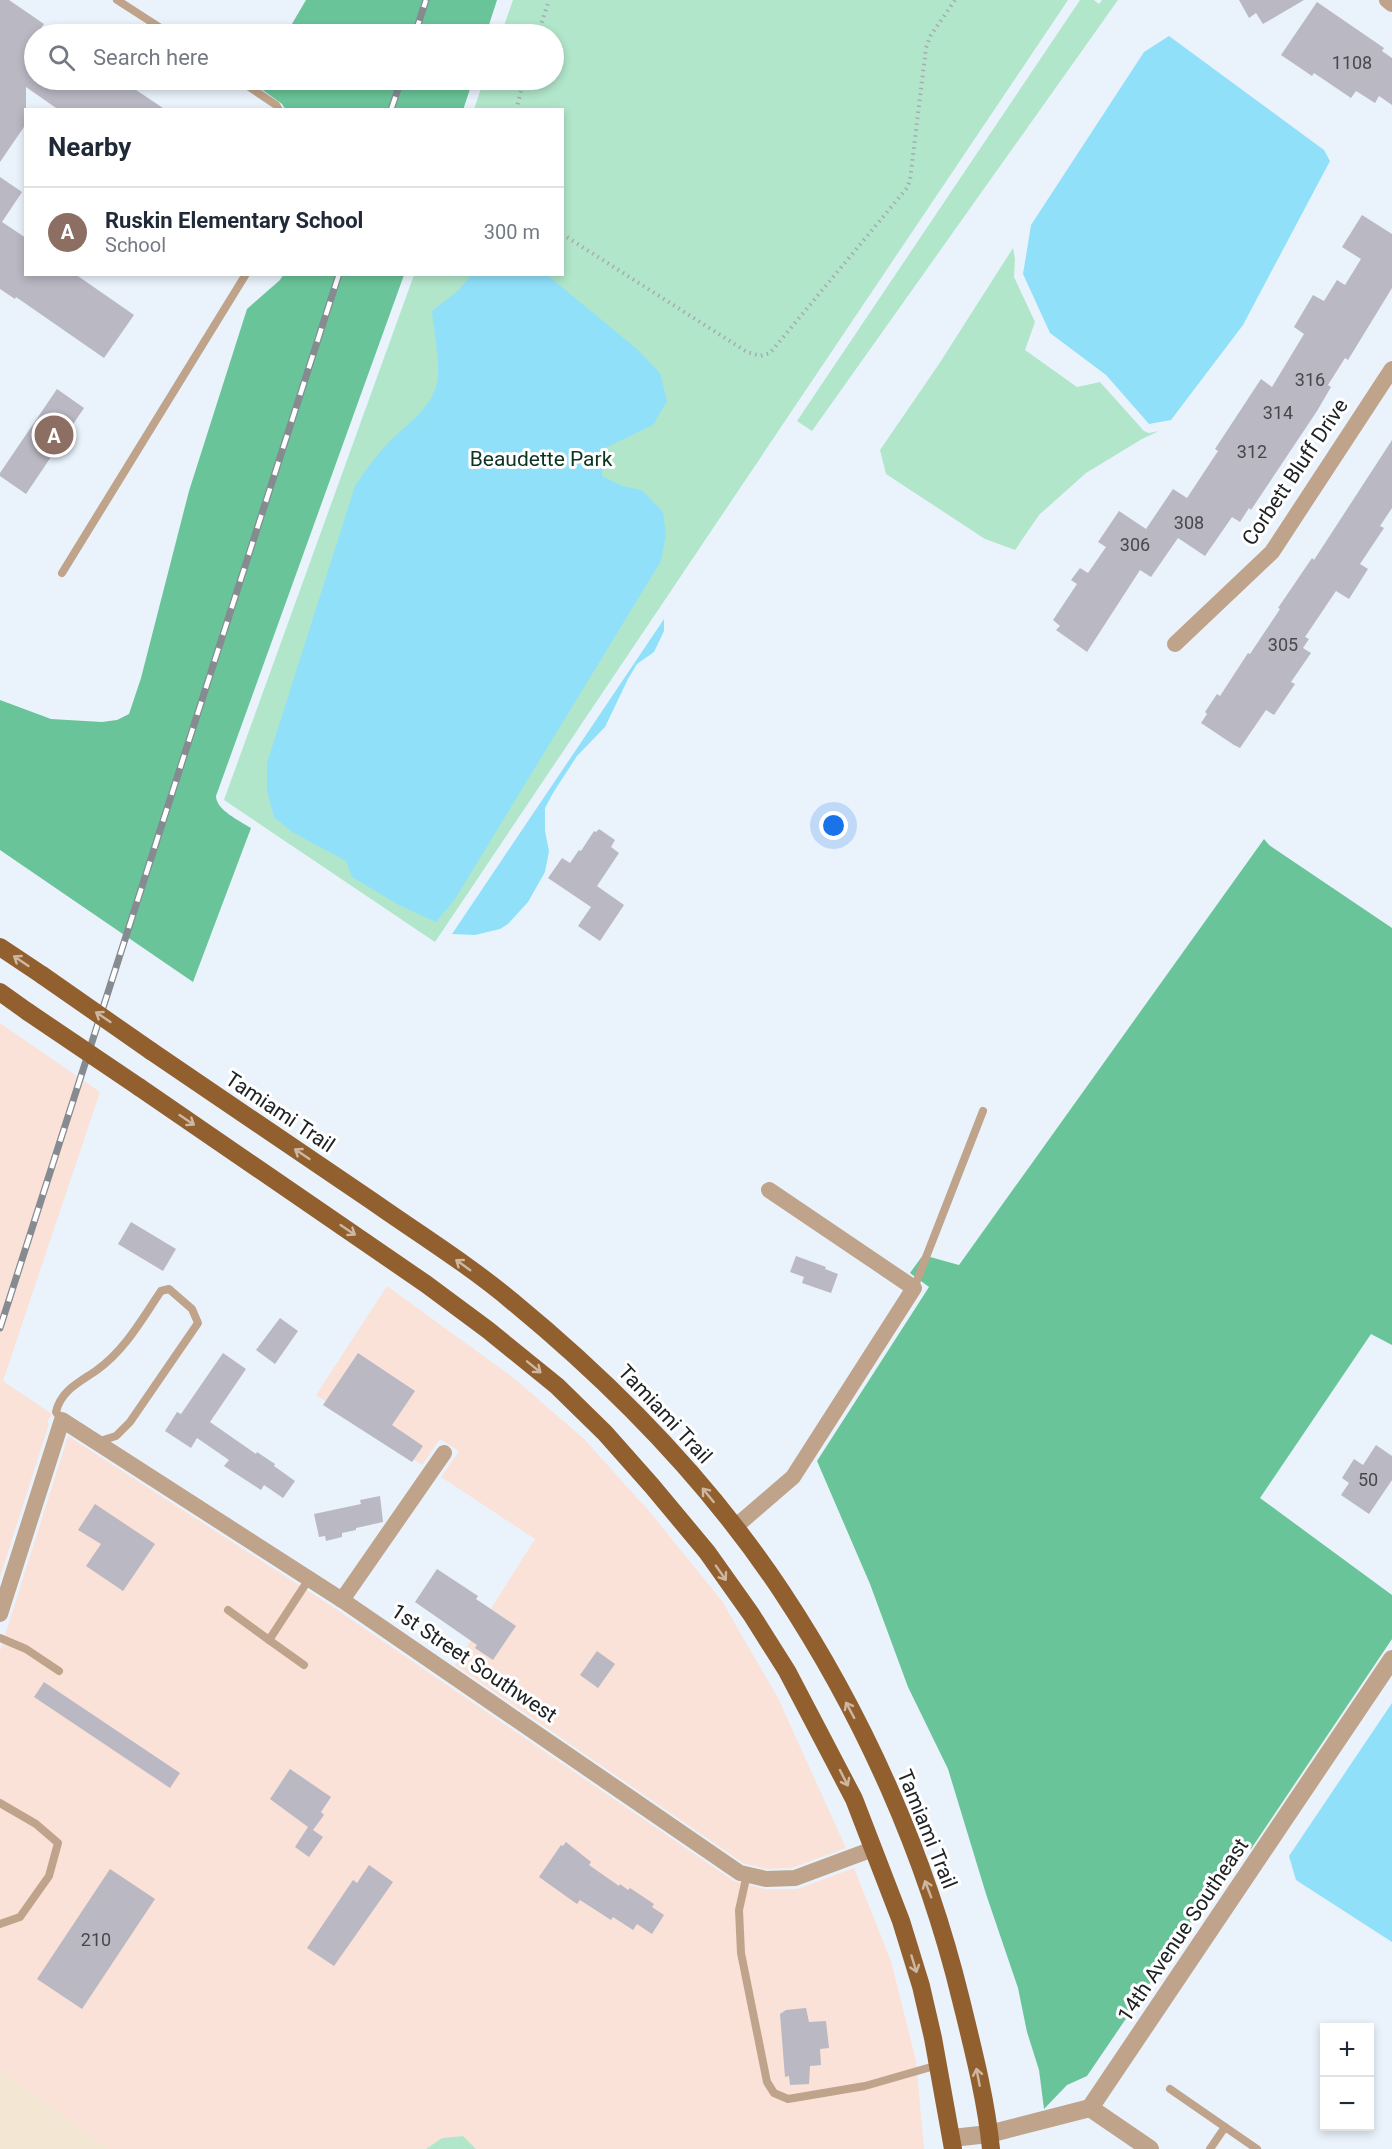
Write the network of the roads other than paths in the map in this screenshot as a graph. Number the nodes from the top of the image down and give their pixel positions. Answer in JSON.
{"nodes":[{"id":1,"x":117,"y":0,"type":"edge"},
{"id":2,"x":1387,"y":0,"type":"edge"},
{"id":3,"x":1392,"y":4,"type":"edge"},
{"id":4,"x":154,"y":24,"type":"edge"},
{"id":5,"x":254,"y":90,"type":"edge"},
{"id":6,"x":278,"y":108,"type":"edge"},
{"id":7,"x":245,"y":276,"type":"edge"},
{"id":8,"x":1390,"y":375,"type":"edge"},
{"id":9,"x":62,"y":573,"type":"dead end"},
{"id":10,"x":1175,"y":644,"type":"dead end"},
{"id":11,"x":0,"y":947,"type":"edge"},
{"id":12,"x":0,"y":992,"type":"edge"},
{"id":13,"x":983,"y":1110,"type":"dead end"},
{"id":14,"x":769,"y":1190,"type":"dead end"},
{"id":15,"x":914,"y":1288,"type":"junction"},
{"id":16,"x":62,"y":1420,"type":"junction"},
{"id":17,"x":97,"y":1443,"type":"junction"},
{"id":18,"x":444,"y":1453,"type":"dead end"},
{"id":19,"x":735,"y":1527,"type":"junction"},
{"id":20,"x":309,"y":1579,"type":"junction"},
{"id":21,"x":342,"y":1600,"type":"junction"},
{"id":22,"x":228,"y":1610,"type":"dead end"},
{"id":23,"x":0,"y":1614,"type":"edge"},
{"id":24,"x":0,"y":1638,"type":"edge"},
{"id":25,"x":269,"y":1640,"type":"junction"},
{"id":26,"x":1392,"y":1659,"type":"edge"},
{"id":27,"x":304,"y":1665,"type":"dead end"},
{"id":28,"x":59,"y":1671,"type":"dead end"},
{"id":29,"x":0,"y":1803,"type":"edge"},
{"id":30,"x":873,"y":1849,"type":"junction"},
{"id":31,"x":747,"y":1874,"type":"junction"},
{"id":32,"x":0,"y":1924,"type":"edge"},
{"id":33,"x":938,"y":2065,"type":"junction"},
{"id":34,"x":1170,"y":2089,"type":"dead end"},
{"id":35,"x":1090,"y":2108,"type":"junction"},
{"id":36,"x":1225,"y":2127,"type":"junction"},
{"id":37,"x":990,"y":2142,"type":"edge"},
{"id":38,"x":952,"y":2144,"type":"edge"},
{"id":39,"x":1150,"y":2149,"type":"edge"},
{"id":40,"x":1210,"y":2149,"type":"edge"},
{"id":41,"x":1257,"y":2149,"type":"edge"}],
"edges":[{"from":1,"to":4,"type":"lane"},
{"from":2,"to":3,"type":"street"},
{"from":5,"to":6,"type":"lane"},
{"from":7,"to":9,"type":"lane"},
{"from":8,"to":10,"type":"street","name":"Corbett Bluff Drive"},
{"from":19,"to":11,"type":"main road","name":"Tamiami Trail","one_way":true,"bridge":true},
{"from":12,"to":30,"type":"main road","one_way":true,"bridge":true},
{"from":13,"to":15,"type":"lane"},
{"from":14,"to":15,"type":"street"},
{"from":15,"to":19,"type":"street"},
{"from":16,"to":17,"type":"street","name":"1st Street Southwest"},
{"from":16,"to":17,"type":"lane"},
{"from":16,"to":23,"type":"street"},
{"from":17,"to":20,"type":"street","name":"1st Street Southwest"},
{"from":18,"to":21,"type":"street"},
{"from":37,"to":19,"type":"main road","name":"Tamiami Trail","one_way":true},
{"from":20,"to":21,"type":"street","name":"1st Street Southwest"},
{"from":20,"to":25,"type":"lane"},
{"from":21,"to":31,"type":"street","name":"1st Street Southwest"},
{"from":22,"to":25,"type":"lane"},
{"from":24,"to":28,"type":"lane"},
{"from":25,"to":27,"type":"lane"},
{"from":26,"to":35,"type":"street","name":"14th Avenue Southeast"},
{"from":29,"to":32,"type":"lane"},
{"from":30,"to":31,"type":"street","name":"1st Street Southwest"},
{"from":30,"to":33,"type":"main road","one_way":true},
{"from":31,"to":33,"type":"lane"},
{"from":33,"to":38,"type":"main road"},
{"from":34,"to":36,"type":"lane"},
{"from":35,"to":37,"type":"street"},
{"from":35,"to":39,"type":"street"},
{"from":36,"to":40,"type":"lane"},
{"from":36,"to":41,"type":"lane"},
{"from":37,"to":38,"type":"street"}]}
